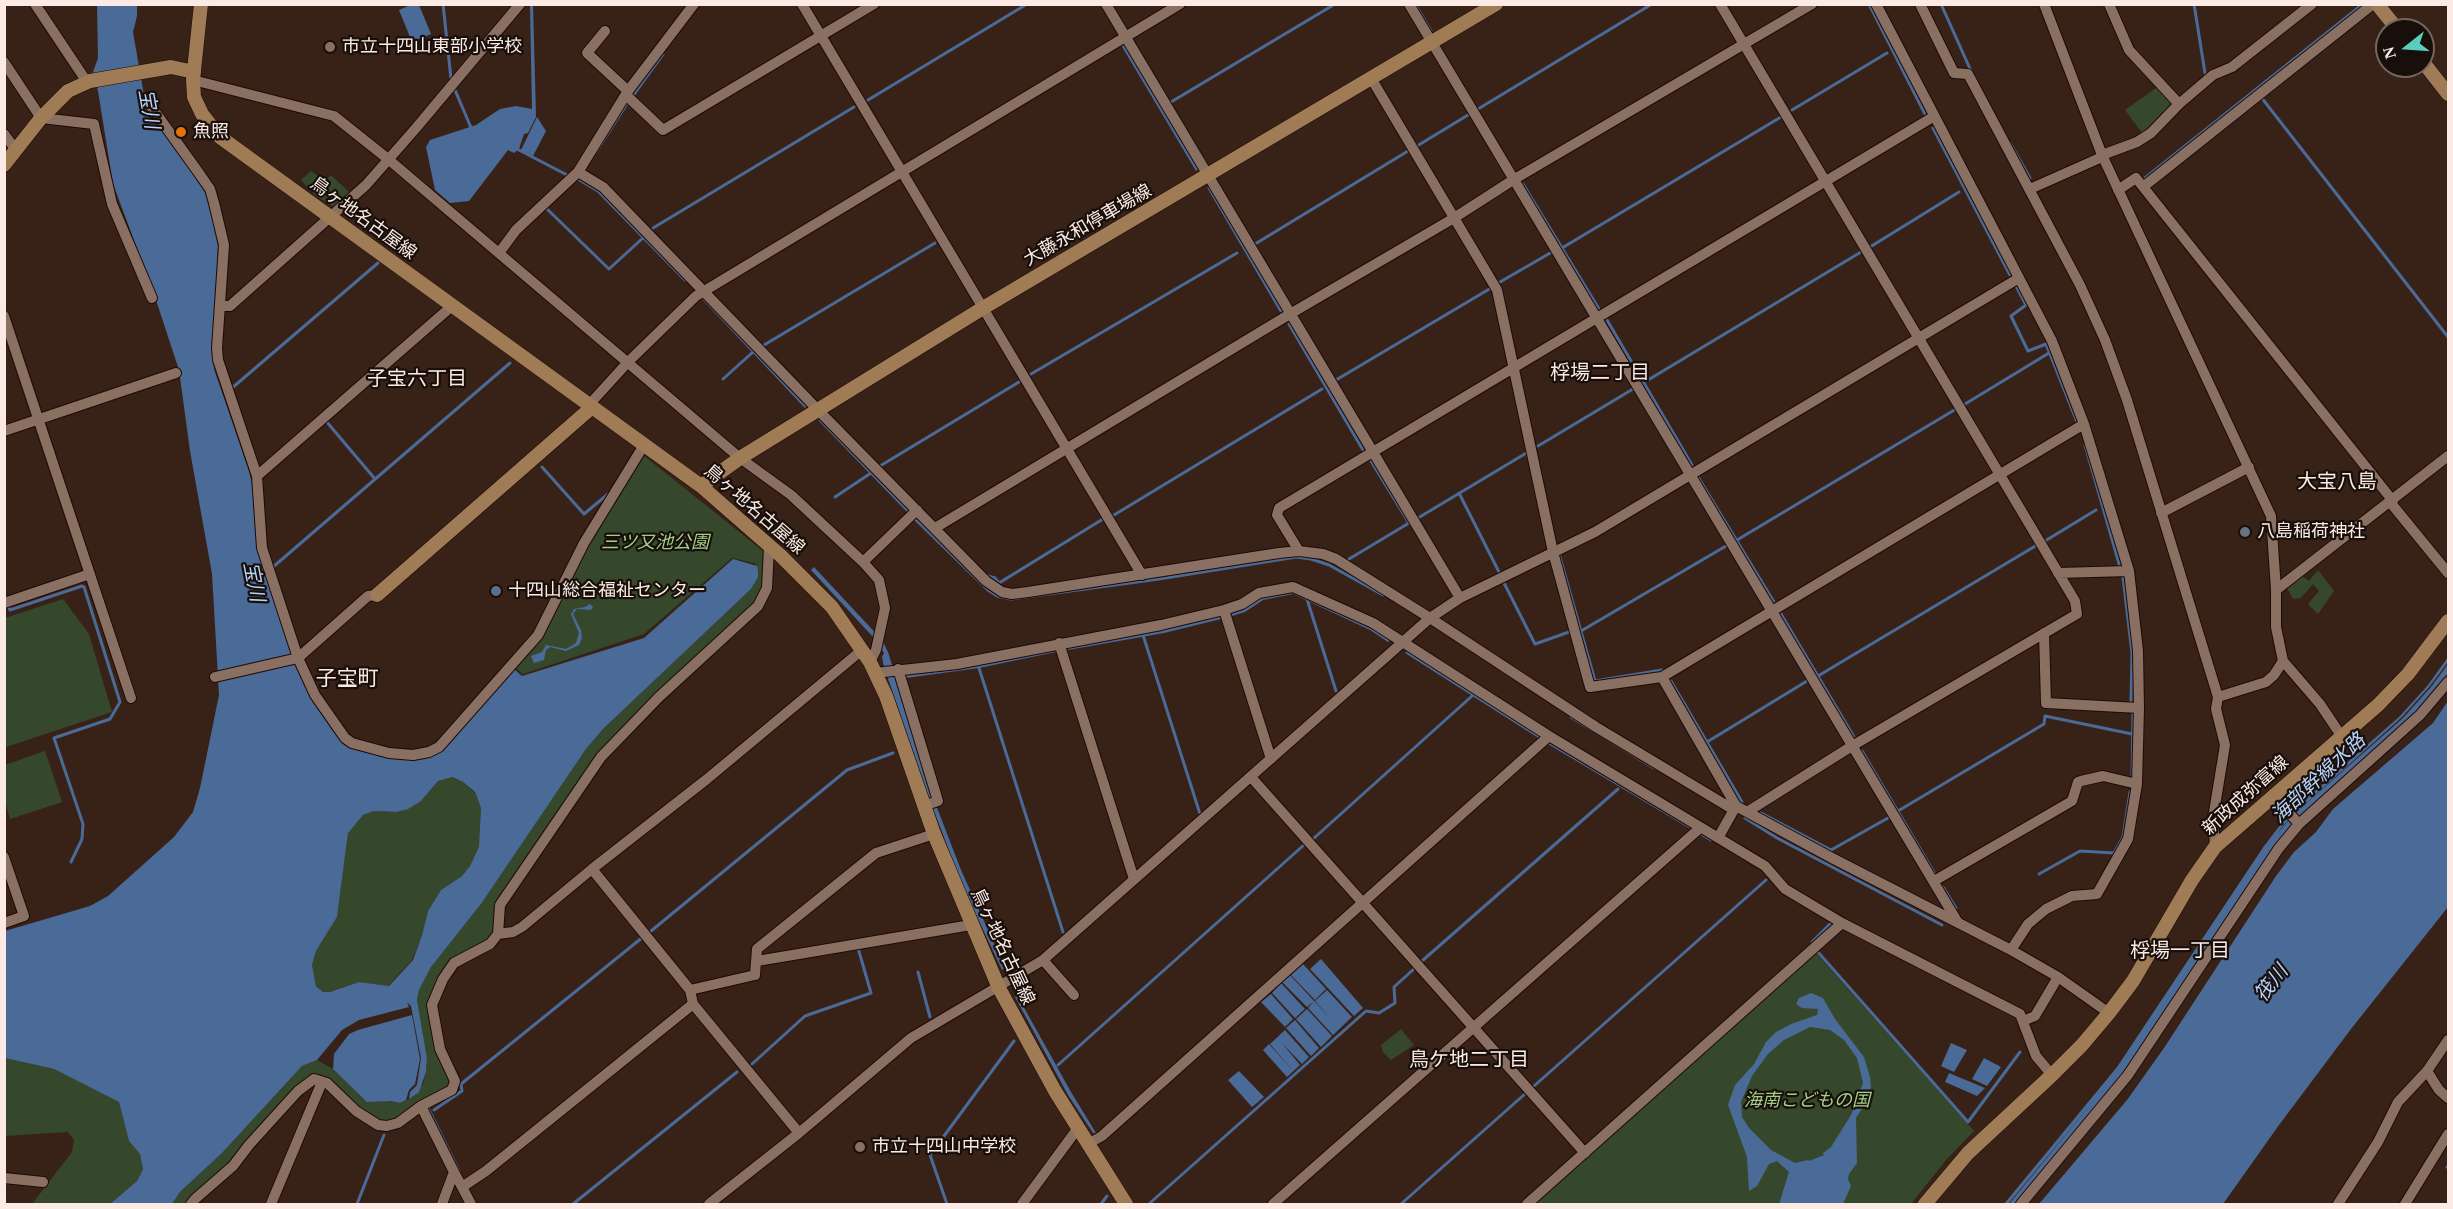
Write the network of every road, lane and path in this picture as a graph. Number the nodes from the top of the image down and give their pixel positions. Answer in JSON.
{"nodes":[{"id":1,"x":35,"y":4,"type":"edge"},
{"id":2,"x":201,"y":4,"type":"edge"},
{"id":3,"x":520,"y":4,"type":"edge"},
{"id":4,"x":694,"y":4,"type":"edge"},
{"id":5,"x":802,"y":4,"type":"edge"},
{"id":6,"x":874,"y":4,"type":"edge"},
{"id":7,"x":1107,"y":4,"type":"edge"},
{"id":8,"x":1180,"y":4,"type":"edge"},
{"id":9,"x":1409,"y":4,"type":"edge"},
{"id":10,"x":1496,"y":4,"type":"edge"},
{"id":11,"x":1720,"y":4,"type":"edge"},
{"id":12,"x":1812,"y":4,"type":"edge"},
{"id":13,"x":1876,"y":4,"type":"edge"},
{"id":14,"x":1920,"y":4,"type":"edge"},
{"id":15,"x":2044,"y":4,"type":"edge"},
{"id":16,"x":2109,"y":4,"type":"edge"},
{"id":17,"x":2312,"y":4,"type":"edge"},
{"id":18,"x":2375,"y":4,"type":"edge"},
{"id":19,"x":2387,"y":18,"type":"edge"},
{"id":20,"x":605,"y":31,"type":"dead end"},
{"id":21,"x":821,"y":37,"type":"junction"},
{"id":22,"x":1125,"y":37,"type":"junction"},
{"id":23,"x":1432,"y":43,"type":"junction"},
{"id":24,"x":1745,"y":45,"type":"junction"},
{"id":25,"x":4,"y":62,"type":"edge"},
{"id":26,"x":194,"y":76,"type":"junction"},
{"id":27,"x":2435,"y":77,"type":"edge"},
{"id":28,"x":1371,"y":78,"type":"junction"},
{"id":29,"x":89,"y":81,"type":"junction"},
{"id":30,"x":627,"y":93,"type":"junction"},
{"id":31,"x":2448,"y":94,"type":"edge"},
{"id":32,"x":2179,"y":104,"type":"junction"},
{"id":33,"x":150,"y":105,"type":"dead end"},
{"id":34,"x":1933,"y":117,"type":"junction"},
{"id":35,"x":41,"y":118,"type":"junction"},
{"id":36,"x":4,"y":134,"type":"edge"},
{"id":37,"x":16,"y":150,"type":"junction"},
{"id":38,"x":2102,"y":156,"type":"junction"},
{"id":39,"x":388,"y":159,"type":"junction"},
{"id":40,"x":4,"y":165,"type":"edge"},
{"id":41,"x":578,"y":172,"type":"junction"},
{"id":42,"x":901,"y":172,"type":"junction"},
{"id":43,"x":1207,"y":177,"type":"junction"},
{"id":44,"x":1513,"y":180,"type":"junction"},
{"id":45,"x":1825,"y":182,"type":"junction"},
{"id":46,"x":2143,"y":187,"type":"junction"},
{"id":47,"x":2030,"y":189,"type":"junction"},
{"id":48,"x":2118,"y":190,"type":"junction"},
{"id":49,"x":330,"y":218,"type":"junction"},
{"id":50,"x":1454,"y":218,"type":"junction"},
{"id":51,"x":499,"y":253,"type":"junction"},
{"id":52,"x":2019,"y":278,"type":"junction"},
{"id":53,"x":703,"y":291,"type":"junction"},
{"id":54,"x":152,"y":298,"type":"dead end"},
{"id":55,"x":221,"y":306,"type":"junction"},
{"id":56,"x":452,"y":306,"type":"junction"},
{"id":57,"x":983,"y":308,"type":"junction"},
{"id":58,"x":1290,"y":314,"type":"junction"},
{"id":59,"x":4,"y":316,"type":"edge"},
{"id":60,"x":1597,"y":318,"type":"junction"},
{"id":61,"x":1918,"y":338,"type":"junction"},
{"id":62,"x":628,"y":362,"type":"junction"},
{"id":63,"x":1514,"y":367,"type":"junction"},
{"id":64,"x":176,"y":373,"type":"dead end"},
{"id":65,"x":590,"y":407,"type":"junction"},
{"id":66,"x":818,"y":410,"type":"junction"},
{"id":67,"x":38,"y":420,"type":"junction"},
{"id":68,"x":2084,"y":424,"type":"junction"},
{"id":69,"x":4,"y":431,"type":"edge"},
{"id":70,"x":644,"y":445,"type":"junction"},
{"id":71,"x":1067,"y":449,"type":"junction"},
{"id":72,"x":1372,"y":451,"type":"junction"},
{"id":73,"x":2448,"y":456,"type":"edge"},
{"id":74,"x":740,"y":458,"type":"junction"},
{"id":75,"x":2249,"y":466,"type":"junction"},
{"id":76,"x":1690,"y":474,"type":"junction"},
{"id":77,"x":2000,"y":475,"type":"junction"},
{"id":78,"x":257,"y":476,"type":"junction"},
{"id":79,"x":701,"y":486,"type":"junction"},
{"id":80,"x":2391,"y":501,"type":"junction"},
{"id":81,"x":917,"y":510,"type":"junction"},
{"id":82,"x":2161,"y":513,"type":"junction"},
{"id":83,"x":935,"y":528,"type":"junction"},
{"id":84,"x":770,"y":547,"type":"junction"},
{"id":85,"x":1299,"y":551,"type":"junction"},
{"id":86,"x":1553,"y":552,"type":"junction"},
{"id":87,"x":863,"y":562,"type":"junction"},
{"id":88,"x":2129,"y":572,"type":"junction"},
{"id":89,"x":2058,"y":573,"type":"junction"},
{"id":90,"x":2448,"y":573,"type":"edge"},
{"id":91,"x":90,"y":574,"type":"junction"},
{"id":92,"x":1142,"y":575,"type":"junction"},
{"id":93,"x":2276,"y":590,"type":"junction"},
{"id":94,"x":377,"y":595,"type":"joint"},
{"id":95,"x":1460,"y":598,"type":"junction"},
{"id":96,"x":4,"y":603,"type":"edge"},
{"id":97,"x":1224,"y":610,"type":"junction"},
{"id":98,"x":1772,"y":611,"type":"junction"},
{"id":99,"x":1430,"y":618,"type":"junction"},
{"id":100,"x":2448,"y":621,"type":"edge"},
{"id":101,"x":2044,"y":633,"type":"junction"},
{"id":102,"x":1403,"y":643,"type":"junction"},
{"id":103,"x":1059,"y":644,"type":"junction"},
{"id":104,"x":298,"y":658,"type":"junction"},
{"id":105,"x":873,"y":661,"type":"junction"},
{"id":106,"x":2283,"y":661,"type":"junction"},
{"id":107,"x":897,"y":669,"type":"junction"},
{"id":108,"x":215,"y":677,"type":"dead end"},
{"id":109,"x":1662,"y":677,"type":"junction"},
{"id":110,"x":2448,"y":682,"type":"edge"},
{"id":111,"x":2218,"y":697,"type":"junction"},
{"id":112,"x":131,"y":698,"type":"dead end"},
{"id":113,"x":2139,"y":708,"type":"junction"},
{"id":114,"x":1549,"y":736,"type":"junction"},
{"id":115,"x":2342,"y":737,"type":"junction"},
{"id":116,"x":1852,"y":746,"type":"junction"},
{"id":117,"x":1271,"y":759,"type":"junction"},
{"id":118,"x":1251,"y":777,"type":"junction"},
{"id":119,"x":2137,"y":784,"type":"junction"},
{"id":120,"x":2273,"y":795,"type":"junction"},
{"id":121,"x":929,"y":804,"type":"junction"},
{"id":122,"x":1739,"y":810,"type":"junction"},
{"id":123,"x":2299,"y":823,"type":"junction"},
{"id":124,"x":1700,"y":828,"type":"junction"},
{"id":125,"x":934,"y":834,"type":"junction"},
{"id":126,"x":1718,"y":838,"type":"junction"},
{"id":127,"x":2215,"y":848,"type":"junction"},
{"id":128,"x":4,"y":857,"type":"edge"},
{"id":129,"x":592,"y":869,"type":"junction"},
{"id":130,"x":1134,"y":879,"type":"junction"},
{"id":131,"x":1934,"y":881,"type":"junction"},
{"id":132,"x":1363,"y":902,"type":"junction"},
{"id":133,"x":1957,"y":921,"type":"junction"},
{"id":134,"x":4,"y":923,"type":"edge"},
{"id":135,"x":1842,"y":923,"type":"junction"},
{"id":136,"x":971,"y":925,"type":"junction"},
{"id":137,"x":498,"y":934,"type":"junction"},
{"id":138,"x":2011,"y":950,"type":"junction"},
{"id":139,"x":1043,"y":960,"type":"junction"},
{"id":140,"x":757,"y":961,"type":"junction"},
{"id":141,"x":2058,"y":977,"type":"junction"},
{"id":142,"x":999,"y":988,"type":"junction"},
{"id":143,"x":690,"y":990,"type":"junction"},
{"id":144,"x":1074,"y":994,"type":"dead end"},
{"id":145,"x":693,"y":1004,"type":"junction"},
{"id":146,"x":2109,"y":1013,"type":"junction"},
{"id":147,"x":2023,"y":1021,"type":"junction"},
{"id":148,"x":1474,"y":1027,"type":"junction"},
{"id":149,"x":2448,"y":1040,"type":"edge"},
{"id":150,"x":2427,"y":1071,"type":"junction"},
{"id":151,"x":2052,"y":1075,"type":"junction"},
{"id":152,"x":322,"y":1082,"type":"junction"},
{"id":153,"x":2448,"y":1098,"type":"edge"},
{"id":154,"x":421,"y":1106,"type":"junction"},
{"id":155,"x":1078,"y":1128,"type":"junction"},
{"id":156,"x":799,"y":1133,"type":"junction"},
{"id":157,"x":2448,"y":1134,"type":"edge"},
{"id":158,"x":1088,"y":1144,"type":"junction"},
{"id":159,"x":1585,"y":1153,"type":"junction"},
{"id":160,"x":454,"y":1172,"type":"junction"},
{"id":161,"x":4,"y":1178,"type":"edge"},
{"id":162,"x":43,"y":1182,"type":"dead end"},
{"id":163,"x":462,"y":1187,"type":"junction"},
{"id":164,"x":191,"y":1204,"type":"edge"},
{"id":165,"x":272,"y":1204,"type":"edge"},
{"id":166,"x":442,"y":1204,"type":"edge"},
{"id":167,"x":471,"y":1204,"type":"edge"},
{"id":168,"x":710,"y":1204,"type":"edge"},
{"id":169,"x":1022,"y":1204,"type":"edge"},
{"id":170,"x":1126,"y":1204,"type":"edge"},
{"id":171,"x":1273,"y":1204,"type":"edge"},
{"id":172,"x":1527,"y":1204,"type":"edge"},
{"id":173,"x":1925,"y":1204,"type":"edge"},
{"id":174,"x":2021,"y":1204,"type":"edge"},
{"id":175,"x":2338,"y":1204,"type":"edge"},
{"id":176,"x":2405,"y":1204,"type":"edge"}],
"edges":[{"from":1,"to":29,"type":"street"},
{"from":2,"to":26,"type":"main road","name":"鳥ヶ地名古屋線"},
{"from":3,"to":39,"type":"street"},
{"from":4,"to":30,"type":"street"},
{"from":5,"to":21,"type":"street"},
{"from":6,"to":21,"type":"street"},
{"from":7,"to":22,"type":"street"},
{"from":8,"to":22,"type":"street"},
{"from":9,"to":23,"type":"street"},
{"from":10,"to":23,"type":"main road","name":"大藤永和停車場線"},
{"from":11,"to":24,"type":"street"},
{"from":12,"to":24,"type":"street"},
{"from":13,"to":34,"type":"street"},
{"from":14,"to":47,"type":"street"},
{"from":15,"to":38,"type":"street"},
{"from":16,"to":32,"type":"street"},
{"from":17,"to":32,"type":"street"},
{"from":18,"to":19,"type":"main road"},
{"from":18,"to":46,"type":"street"},
{"from":20,"to":30,"type":"street"},
{"from":21,"to":30,"type":"street"},
{"from":21,"to":42,"type":"street"},
{"from":22,"to":42,"type":"street"},
{"from":22,"to":43,"type":"street"},
{"from":23,"to":28,"type":"main road","name":"大藤永和停車場線"},
{"from":23,"to":44,"type":"street"},
{"from":24,"to":44,"type":"street"},
{"from":24,"to":45,"type":"street"},
{"from":25,"to":35,"type":"street"},
{"from":26,"to":29,"type":"main road"},
{"from":26,"to":39,"type":"street"},
{"from":26,"to":49,"type":"main road","name":"鳥ヶ地名古屋線"},
{"from":27,"to":31,"type":"main road"},
{"from":28,"to":43,"type":"main road","name":"大藤永和停車場線"},
{"from":28,"to":50,"type":"street"},
{"from":29,"to":35,"type":"main road"},
{"from":30,"to":41,"type":"street"},
{"from":32,"to":38,"type":"street"},
{"from":33,"to":55,"type":"street"},
{"from":34,"to":45,"type":"street"},
{"from":34,"to":52,"type":"street"},
{"from":35,"to":37,"type":"main road"},
{"from":35,"to":54,"type":"street"},
{"from":36,"to":37,"type":"street"},
{"from":37,"to":40,"type":"main road"},
{"from":38,"to":47,"type":"street"},
{"from":38,"to":48,"type":"street"},
{"from":39,"to":49,"type":"street"},
{"from":39,"to":51,"type":"street"},
{"from":41,"to":51,"type":"street"},
{"from":41,"to":53,"type":"street"},
{"from":42,"to":53,"type":"street"},
{"from":42,"to":57,"type":"street"},
{"from":43,"to":57,"type":"main road","name":"大藤永和停車場線"},
{"from":43,"to":58,"type":"street"},
{"from":44,"to":50,"type":"street"},
{"from":44,"to":60,"type":"street"},
{"from":45,"to":60,"type":"street"},
{"from":45,"to":61,"type":"street"},
{"from":46,"to":48,"type":"street"},
{"from":46,"to":80,"type":"street"},
{"from":47,"to":82,"type":"street"},
{"from":48,"to":75,"type":"street"},
{"from":49,"to":55,"type":"street"},
{"from":49,"to":56,"type":"main road","name":"鳥ヶ地名古屋線"},
{"from":50,"to":58,"type":"street"},
{"from":50,"to":63,"type":"street"},
{"from":51,"to":62,"type":"street"},
{"from":52,"to":61,"type":"street"},
{"from":52,"to":68,"type":"street"},
{"from":53,"to":62,"type":"street"},
{"from":53,"to":66,"type":"street"},
{"from":55,"to":78,"type":"street"},
{"from":56,"to":65,"type":"main road","name":"鳥ヶ地名古屋線"},
{"from":56,"to":78,"type":"street"},
{"from":57,"to":66,"type":"main road","name":"大藤永和停車場線"},
{"from":57,"to":71,"type":"street"},
{"from":58,"to":71,"type":"street"},
{"from":58,"to":72,"type":"street"},
{"from":59,"to":67,"type":"street"},
{"from":60,"to":63,"type":"street"},
{"from":60,"to":76,"type":"street"},
{"from":61,"to":76,"type":"street"},
{"from":61,"to":77,"type":"street"},
{"from":62,"to":65,"type":"street"},
{"from":62,"to":74,"type":"street"},
{"from":63,"to":72,"type":"street"},
{"from":63,"to":86,"type":"street"},
{"from":64,"to":67,"type":"street"},
{"from":65,"to":70,"type":"main road","name":"鳥ヶ地名古屋線"},
{"from":65,"to":94,"type":"main road"},
{"from":66,"to":74,"type":"main road","name":"大藤永和停車場線"},
{"from":66,"to":81,"type":"street"},
{"from":67,"to":69,"type":"street"},
{"from":67,"to":91,"type":"street"},
{"from":68,"to":77,"type":"street"},
{"from":68,"to":88,"type":"street"},
{"from":70,"to":79,"type":"main road","name":"鳥ヶ地名古屋線"},
{"from":70,"to":104,"type":"street"},
{"from":71,"to":83,"type":"street"},
{"from":71,"to":92,"type":"street"},
{"from":72,"to":85,"type":"street"},
{"from":72,"to":95,"type":"street"},
{"from":73,"to":80,"type":"street"},
{"from":74,"to":79,"type":"main road","name":"大藤永和停車場線"},
{"from":74,"to":87,"type":"street"},
{"from":75,"to":82,"type":"street"},
{"from":75,"to":93,"type":"street"},
{"from":76,"to":86,"type":"street"},
{"from":76,"to":98,"type":"street"},
{"from":77,"to":89,"type":"street"},
{"from":77,"to":98,"type":"street"},
{"from":78,"to":104,"type":"street"},
{"from":79,"to":84,"type":"main road","name":"鳥ヶ地名古屋線"},
{"from":80,"to":90,"type":"street"},
{"from":80,"to":93,"type":"street"},
{"from":81,"to":83,"type":"street"},
{"from":81,"to":87,"type":"street"},
{"from":82,"to":111,"type":"street"},
{"from":83,"to":92,"type":"street"},
{"from":84,"to":105,"type":"main road","name":"鳥ヶ地名古屋線"},
{"from":84,"to":137,"type":"street"},
{"from":85,"to":92,"type":"street"},
{"from":85,"to":99,"type":"street"},
{"from":86,"to":95,"type":"street"},
{"from":86,"to":109,"type":"street"},
{"from":87,"to":105,"type":"street"},
{"from":88,"to":89,"type":"street"},
{"from":88,"to":113,"type":"street"},
{"from":89,"to":101,"type":"street"},
{"from":91,"to":96,"type":"street"},
{"from":91,"to":112,"type":"street"},
{"from":93,"to":106,"type":"street"},
{"from":94,"to":104,"type":"street"},
{"from":95,"to":99,"type":"street"},
{"from":97,"to":102,"type":"street"},
{"from":97,"to":103,"type":"street"},
{"from":97,"to":117,"type":"street"},
{"from":98,"to":109,"type":"street"},
{"from":98,"to":116,"type":"street"},
{"from":99,"to":102,"type":"street"},
{"from":99,"to":122,"type":"street"},
{"from":100,"to":115,"type":"main road","name":"新政成弥富線"},
{"from":101,"to":113,"type":"street"},
{"from":101,"to":116,"type":"street"},
{"from":102,"to":114,"type":"street"},
{"from":102,"to":117,"type":"street"},
{"from":103,"to":107,"type":"street"},
{"from":103,"to":130,"type":"street"},
{"from":104,"to":108,"type":"street"},
{"from":105,"to":107,"type":"street"},
{"from":105,"to":121,"type":"main road","name":"鳥ヶ地名古屋線"},
{"from":105,"to":129,"type":"street"},
{"from":106,"to":111,"type":"street"},
{"from":106,"to":115,"type":"street"},
{"from":107,"to":121,"type":"street"},
{"from":109,"to":122,"type":"street"},
{"from":110,"to":123,"type":"street"},
{"from":111,"to":127,"type":"street"},
{"from":113,"to":119,"type":"street"},
{"from":114,"to":124,"type":"street"},
{"from":114,"to":132,"type":"street"},
{"from":115,"to":120,"type":"main road","name":"新政成弥富線"},
{"from":116,"to":122,"type":"street"},
{"from":116,"to":131,"type":"street"},
{"from":117,"to":118,"type":"street"},
{"from":118,"to":130,"type":"street"},
{"from":118,"to":132,"type":"street"},
{"from":119,"to":131,"type":"street"},
{"from":119,"to":138,"type":"street"},
{"from":120,"to":123,"type":"street"},
{"from":120,"to":127,"type":"main road","name":"新政成弥富線"},
{"from":121,"to":125,"type":"main road","name":"鳥ヶ地名古屋線"},
{"from":122,"to":126,"type":"street"},
{"from":122,"to":133,"type":"street"},
{"from":123,"to":174,"type":"street"},
{"from":124,"to":126,"type":"street"},
{"from":124,"to":148,"type":"street"},
{"from":125,"to":136,"type":"main road","name":"鳥ヶ地名古屋線"},
{"from":125,"to":140,"type":"street"},
{"from":126,"to":135,"type":"street"},
{"from":127,"to":146,"type":"main road","name":"新政成弥富線"},
{"from":128,"to":134,"type":"street"},
{"from":129,"to":137,"type":"street"},
{"from":129,"to":143,"type":"street"},
{"from":130,"to":139,"type":"street"},
{"from":131,"to":133,"type":"street"},
{"from":132,"to":148,"type":"street"},
{"from":132,"to":158,"type":"street"},
{"from":133,"to":138,"type":"street"},
{"from":135,"to":147,"type":"street"},
{"from":135,"to":159,"type":"street"},
{"from":136,"to":140,"type":"street"},
{"from":136,"to":142,"type":"main road","name":"鳥ヶ地名古屋線"},
{"from":137,"to":154,"type":"street"},
{"from":138,"to":141,"type":"street"},
{"from":139,"to":142,"type":"street"},
{"from":139,"to":144,"type":"street"},
{"from":140,"to":143,"type":"street"},
{"from":141,"to":146,"type":"street"},
{"from":141,"to":147,"type":"street"},
{"from":142,"to":155,"type":"main road","name":"鳥ヶ地名古屋線"},
{"from":142,"to":156,"type":"street"},
{"from":143,"to":145,"type":"street"},
{"from":145,"to":156,"type":"street"},
{"from":145,"to":163,"type":"street"},
{"from":146,"to":151,"type":"main road","name":"新政成弥富線"},
{"from":147,"to":151,"type":"street"},
{"from":148,"to":159,"type":"street"},
{"from":148,"to":171,"type":"street"},
{"from":149,"to":150,"type":"street"},
{"from":150,"to":153,"type":"street"},
{"from":150,"to":175,"type":"street"},
{"from":151,"to":173,"type":"main road","name":"新政成弥富線"},
{"from":152,"to":154,"type":"street"},
{"from":152,"to":164,"type":"street"},
{"from":152,"to":165,"type":"street"},
{"from":154,"to":160,"type":"street"},
{"from":155,"to":158,"type":"main road","name":"鳥ヶ地名古屋線"},
{"from":155,"to":169,"type":"street"},
{"from":156,"to":168,"type":"street"},
{"from":157,"to":176,"type":"street"},
{"from":158,"to":170,"type":"main road","name":"鳥ヶ地名古屋線"},
{"from":159,"to":172,"type":"street"},
{"from":160,"to":163,"type":"street"},
{"from":160,"to":166,"type":"street"},
{"from":161,"to":162,"type":"street"},
{"from":163,"to":167,"type":"street"}]}
